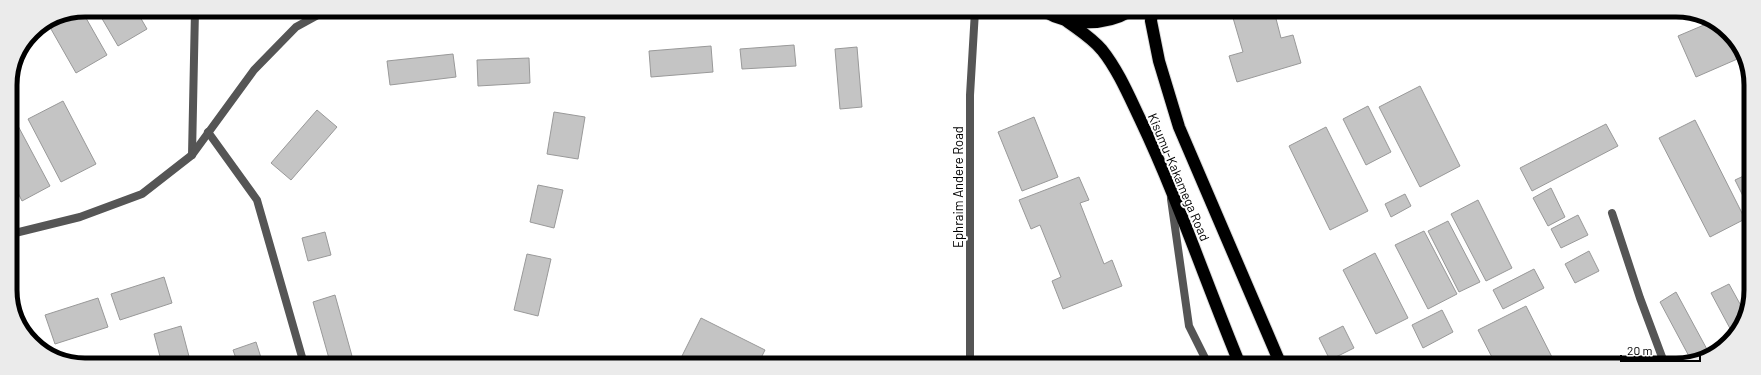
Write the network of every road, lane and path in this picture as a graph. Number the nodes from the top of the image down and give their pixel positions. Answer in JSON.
{"nodes":[{"id":1,"x":195,"y":17,"type":"edge"},
{"id":2,"x":314,"y":17,"type":"edge"},
{"id":3,"x":975,"y":17,"type":"edge"},
{"id":4,"x":1057,"y":17,"type":"edge"},
{"id":5,"x":1118,"y":17,"type":"edge"},
{"id":6,"x":1151,"y":17,"type":"edge"},
{"id":7,"x":1064,"y":20,"type":"junction"},
{"id":8,"x":208,"y":132,"type":"junction"},
{"id":9,"x":192,"y":155,"type":"junction"},
{"id":10,"x":1168,"y":184,"type":"junction"},
{"id":11,"x":1612,"y":213,"type":"dead end"},
{"id":12,"x":17,"y":233,"type":"edge"},
{"id":13,"x":302,"y":358,"type":"edge"},
{"id":14,"x":970,"y":358,"type":"edge"},
{"id":15,"x":1205,"y":358,"type":"edge"},
{"id":16,"x":1238,"y":358,"type":"edge"},
{"id":17,"x":1278,"y":358,"type":"edge"},
{"id":18,"x":1662,"y":358,"type":"edge"}],
"edges":[{"from":1,"to":9,"type":"street"},
{"from":2,"to":8,"type":"street"},
{"from":3,"to":14,"type":"street","name":"Ephraim Andere Road"},
{"from":4,"to":7,"type":"highway"},
{"from":5,"to":7,"type":"highway"},
{"from":6,"to":17,"type":"highway","name":"Kisumu-Kakamega Road"},
{"from":7,"to":10,"type":"highway","name":"Kisumu-Kakamega Road"},
{"from":8,"to":9,"type":"street"},
{"from":8,"to":13,"type":"street"},
{"from":9,"to":12,"type":"street"},
{"from":10,"to":15,"type":"street"},
{"from":10,"to":16,"type":"highway","name":"Kisumu-Kakamega Road"},
{"from":11,"to":18,"type":"street"}]}
